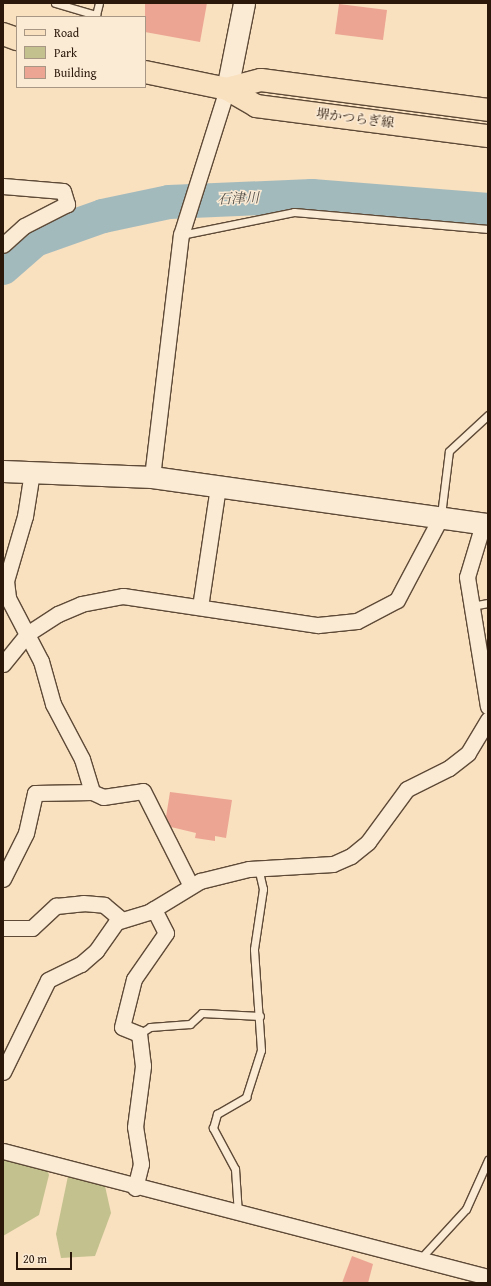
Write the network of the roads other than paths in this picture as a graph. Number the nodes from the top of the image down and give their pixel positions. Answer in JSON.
{"nodes":[{"id":1,"x":55,"y":3,"type":"edge"},
{"id":2,"x":99,"y":3,"type":"edge"},
{"id":3,"x":244,"y":3,"type":"edge"},
{"id":4,"x":3,"y":34,"type":"edge"},
{"id":5,"x":16,"y":39,"type":"edge"},
{"id":6,"x":146,"y":72,"type":"edge"},
{"id":7,"x":227,"y":89,"type":"junction"},
{"id":8,"x":488,"y":110,"type":"edge"},
{"id":9,"x":488,"y":136,"type":"edge"},
{"id":10,"x":3,"y":186,"type":"edge"},
{"id":11,"x":184,"y":228,"type":"junction"},
{"id":12,"x":488,"y":229,"type":"edge"},
{"id":13,"x":3,"y":245,"type":"edge"},
{"id":14,"x":488,"y":415,"type":"edge"},
{"id":15,"x":3,"y":471,"type":"edge"},
{"id":16,"x":32,"y":472,"type":"junction"},
{"id":17,"x":152,"y":477,"type":"junction"},
{"id":18,"x":218,"y":486,"type":"junction"},
{"id":19,"x":441,"y":517,"type":"junction"},
{"id":20,"x":486,"y":524,"type":"edge"},
{"id":21,"x":488,"y":603,"type":"edge"},
{"id":22,"x":472,"y":606,"type":"junction"},
{"id":23,"x":200,"y":607,"type":"junction"},
{"id":24,"x":27,"y":634,"type":"junction"},
{"id":25,"x":3,"y":664,"type":"edge"},
{"id":26,"x":488,"y":706,"type":"edge"},
{"id":27,"x":488,"y":720,"type":"edge"},
{"id":28,"x":92,"y":792,"type":"junction"},
{"id":29,"x":258,"y":868,"type":"junction"},
{"id":30,"x":3,"y":879,"type":"edge"},
{"id":31,"x":191,"y":886,"type":"junction"},
{"id":32,"x":154,"y":909,"type":"junction"},
{"id":33,"x":122,"y":920,"type":"junction"},
{"id":34,"x":3,"y":928,"type":"edge"},
{"id":35,"x":260,"y":1016,"type":"junction"},
{"id":36,"x":139,"y":1034,"type":"junction"},
{"id":37,"x":3,"y":1072,"type":"edge"},
{"id":38,"x":3,"y":1151,"type":"edge"},
{"id":39,"x":488,"y":1160,"type":"edge"},
{"id":40,"x":135,"y":1188,"type":"junction"},
{"id":41,"x":238,"y":1214,"type":"junction"},
{"id":42,"x":419,"y":1260,"type":"junction"},
{"id":43,"x":488,"y":1277,"type":"edge"}],
"edges":[{"from":1,"to":2,"type":"lane"},
{"from":3,"to":7,"type":"street"},
{"from":4,"to":5,"type":"main road"},
{"from":6,"to":7,"type":"main road","name":"堺かつらぎ線"},
{"from":7,"to":8,"type":"main road","name":"堺かつらぎ線"},
{"from":7,"to":9,"type":"main road","name":"堺かつらぎ線"},
{"from":7,"to":11,"type":"street"},
{"from":10,"to":13,"type":"street"},
{"from":11,"to":12,"type":"lane"},
{"from":11,"to":17,"type":"street"},
{"from":14,"to":19,"type":"lane"},
{"from":15,"to":16,"type":"street"},
{"from":16,"to":17,"type":"street"},
{"from":16,"to":24,"type":"street"},
{"from":17,"to":18,"type":"street"},
{"from":18,"to":19,"type":"street"},
{"from":18,"to":23,"type":"street"},
{"from":19,"to":20,"type":"street"},
{"from":19,"to":23,"type":"street"},
{"from":20,"to":22,"type":"street"},
{"from":21,"to":22,"type":"lane"},
{"from":22,"to":26,"type":"street"},
{"from":23,"to":24,"type":"street"},
{"from":24,"to":25,"type":"street"},
{"from":24,"to":28,"type":"street"},
{"from":27,"to":29,"type":"street"},
{"from":28,"to":30,"type":"street"},
{"from":28,"to":31,"type":"street"},
{"from":29,"to":31,"type":"street"},
{"from":29,"to":35,"type":"lane"},
{"from":31,"to":32,"type":"street"},
{"from":32,"to":33,"type":"street"},
{"from":32,"to":36,"type":"street"},
{"from":33,"to":34,"type":"street"},
{"from":33,"to":37,"type":"street"},
{"from":35,"to":36,"type":"lane"},
{"from":35,"to":41,"type":"lane"},
{"from":36,"to":40,"type":"street"},
{"from":38,"to":40,"type":"street"},
{"from":39,"to":42,"type":"lane"},
{"from":40,"to":41,"type":"street"},
{"from":41,"to":42,"type":"street"},
{"from":42,"to":43,"type":"street"}]}
